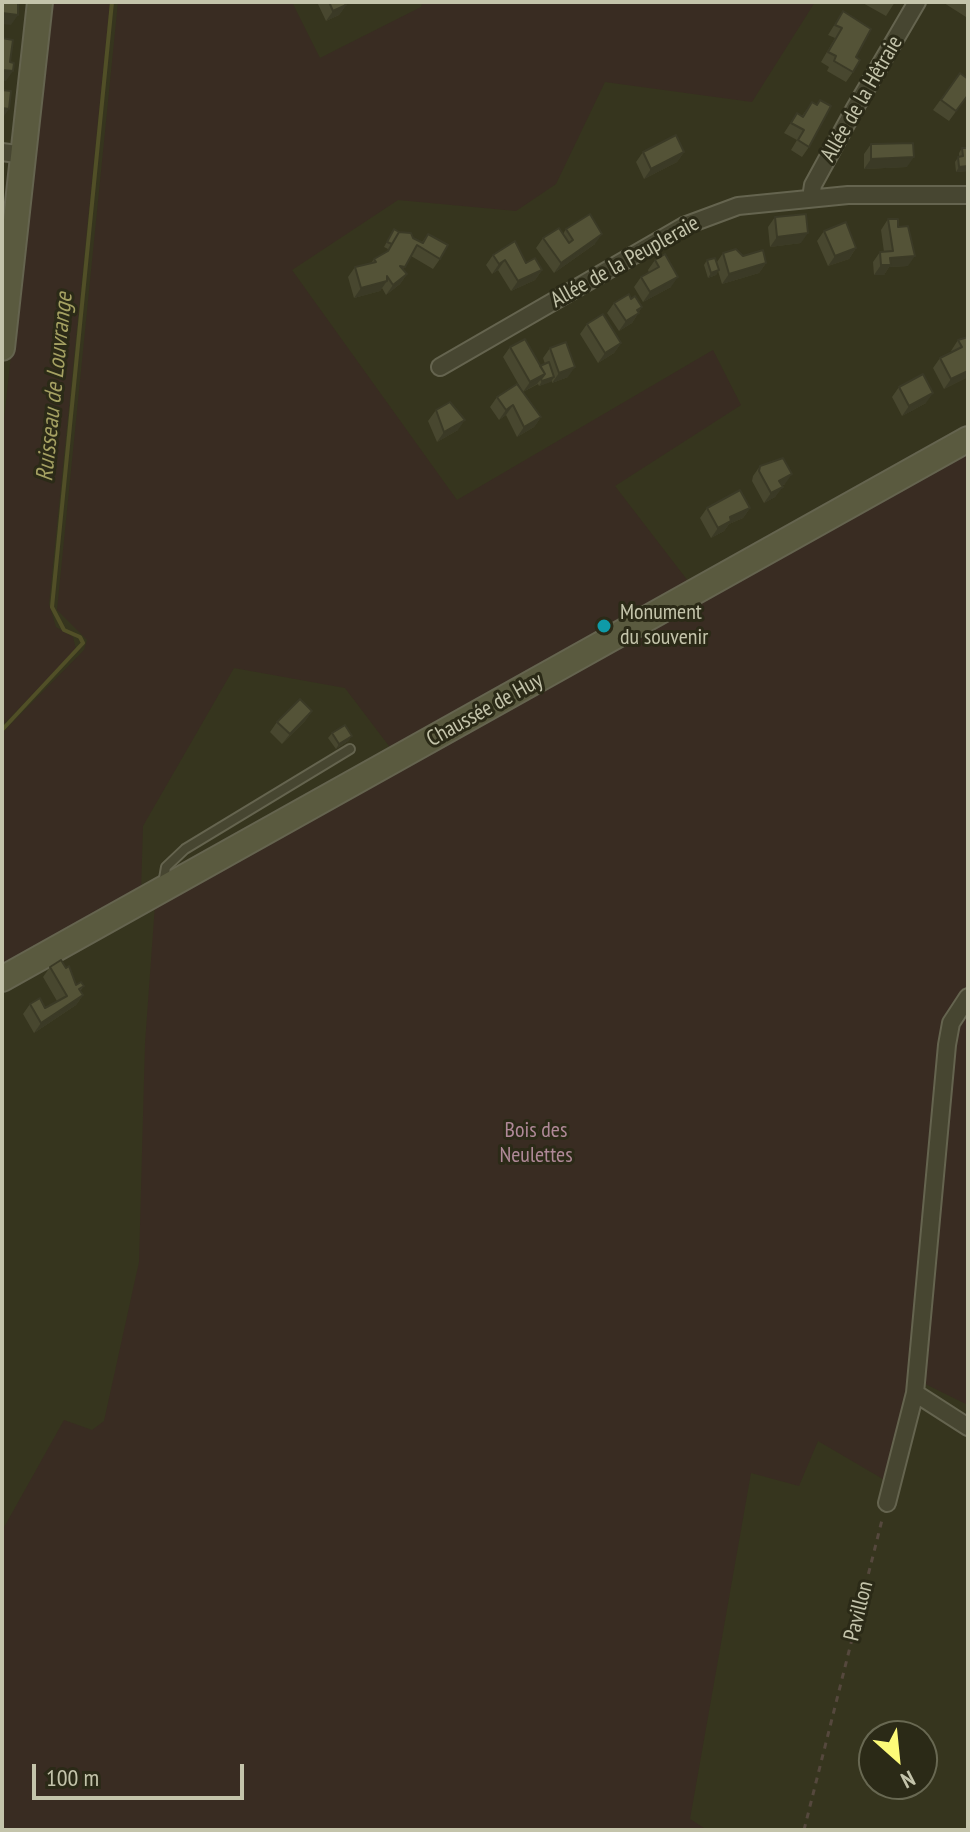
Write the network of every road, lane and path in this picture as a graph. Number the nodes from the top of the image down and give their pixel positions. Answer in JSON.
{"nodes":[{"id":1,"x":40,"y":2,"type":"edge"},
{"id":2,"x":917,"y":2,"type":"edge"},
{"id":3,"x":13,"y":153,"type":"edge"},
{"id":4,"x":968,"y":195,"type":"edge"},
{"id":5,"x":811,"y":198,"type":"junction"},
{"id":6,"x":2,"y":348,"type":"edge"},
{"id":7,"x":440,"y":367,"type":"dead end"},
{"id":8,"x":968,"y":439,"type":"edge"},
{"id":9,"x":350,"y":749,"type":"dead end"},
{"id":10,"x":163,"y":889,"type":"junction"},
{"id":11,"x":2,"y":979,"type":"edge"},
{"id":12,"x":967,"y":999,"type":"edge"},
{"id":13,"x":915,"y":1393,"type":"junction"},
{"id":14,"x":968,"y":1427,"type":"edge"},
{"id":15,"x":887,"y":1503,"type":"joint"},
{"id":16,"x":804,"y":1830,"type":"edge"}],
"edges":[{"from":1,"to":3,"type":"main road"},
{"from":2,"to":5,"type":"street","name":"Allée de la Hêtraie"},
{"from":3,"to":6,"type":"main road"},
{"from":4,"to":5,"type":"street","name":"Allée de la Peupleraie"},
{"from":5,"to":7,"type":"street","name":"Allée de la Peupleraie"},
{"from":8,"to":10,"type":"main road","name":"Chaussée de Huy"},
{"from":9,"to":10,"type":"lane"},
{"from":10,"to":11,"type":"main road","name":"Chaussée de Huy"},
{"from":12,"to":13,"type":"street"},
{"from":13,"to":14,"type":"street"},
{"from":13,"to":15,"type":"street"},
{"from":15,"to":16,"type":"path","name":"Pavillon"}]}
